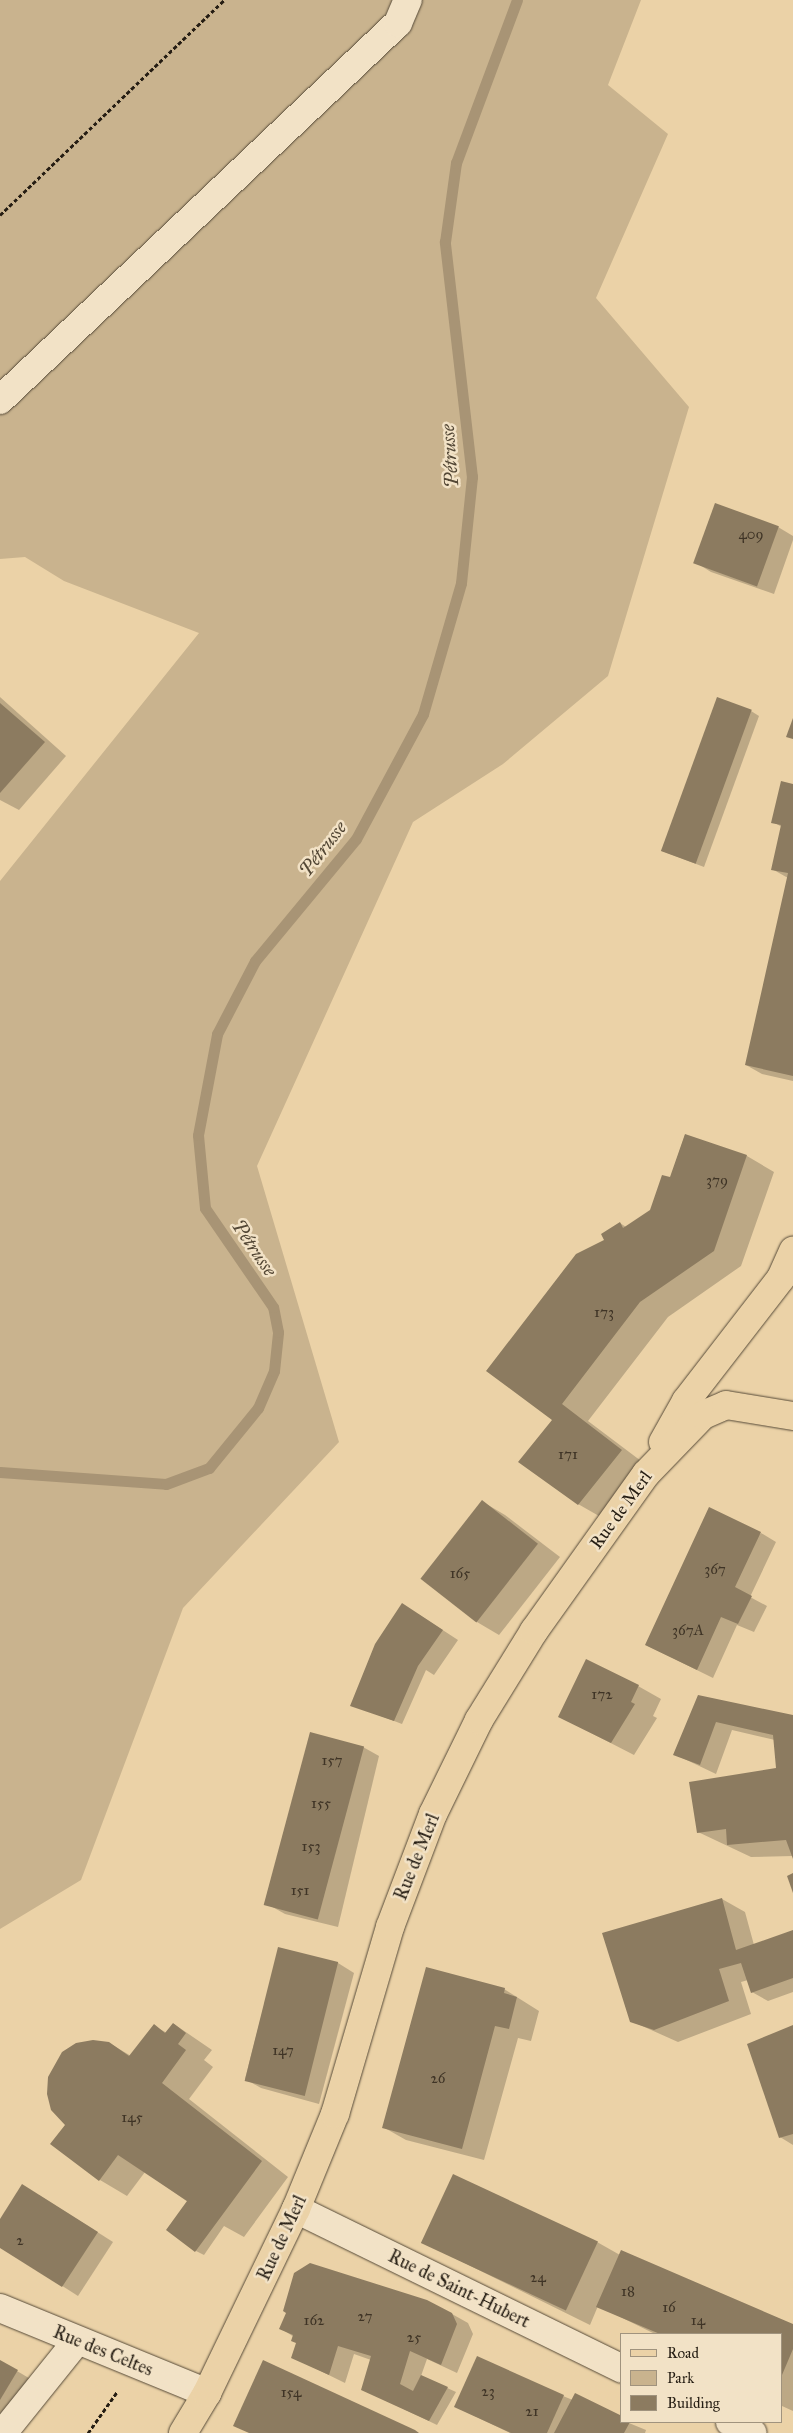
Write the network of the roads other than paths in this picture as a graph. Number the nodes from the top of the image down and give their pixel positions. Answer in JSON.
{"nodes":[{"id":1,"x":408,"y":0,"type":"edge"},
{"id":2,"x":0,"y":400,"type":"edge"},
{"id":3,"x":793,"y":1251,"type":"edge"},
{"id":4,"x":793,"y":1416,"type":"edge"},
{"id":5,"x":646,"y":1474,"type":"junction"},
{"id":6,"x":296,"y":2209,"type":"junction"},
{"id":7,"x":0,"y":2308,"type":"edge"},
{"id":8,"x":77,"y":2341,"type":"junction"},
{"id":9,"x":620,"y":2368,"type":"edge"},
{"id":10,"x":207,"y":2393,"type":"junction"},
{"id":11,"x":732,"y":2423,"type":"edge"},
{"id":12,"x":3,"y":2433,"type":"edge"},
{"id":13,"x":183,"y":2433,"type":"edge"},
{"id":14,"x":753,"y":2433,"type":"edge"}],
"edges":[{"from":1,"to":2,"type":"street"},
{"from":3,"to":5,"type":"main road"},
{"from":4,"to":5,"type":"main road","name":"Rue de Merl"},
{"from":5,"to":6,"type":"main road","name":"Rue de Merl"},
{"from":6,"to":9,"type":"street","name":"Rue de Saint-Hubert"},
{"from":6,"to":10,"type":"main road","name":"Rue de Merl"},
{"from":7,"to":8,"type":"street","name":"Rue des Celtes"},
{"from":8,"to":10,"type":"street","name":"Rue des Celtes"},
{"from":8,"to":12,"type":"street"},
{"from":10,"to":13,"type":"main road","name":"Rue de Merl"},
{"from":11,"to":14,"type":"street"}]}
